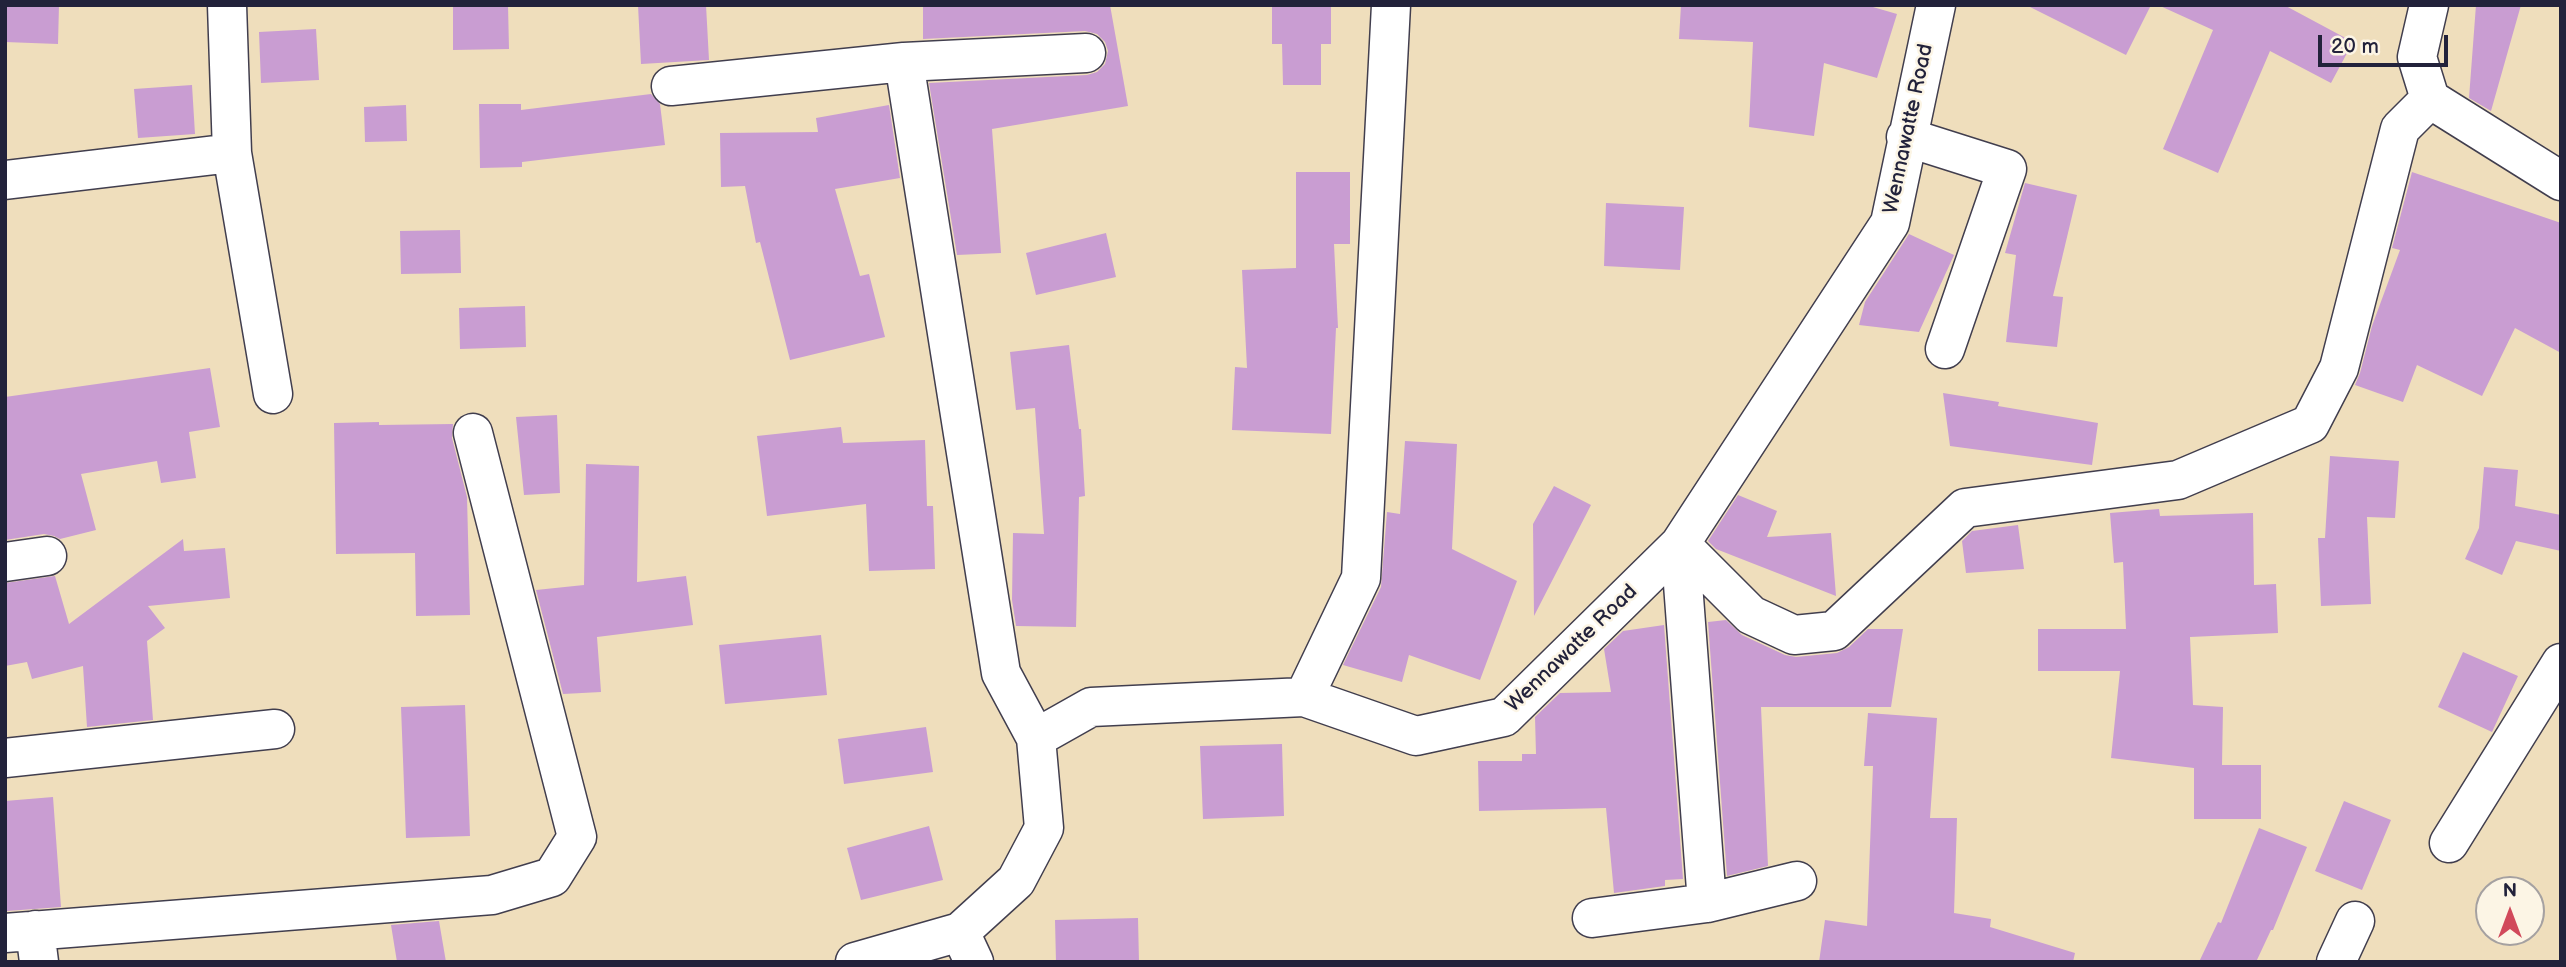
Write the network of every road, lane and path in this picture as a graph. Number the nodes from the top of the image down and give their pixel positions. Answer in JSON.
{"nodes":[{"id":1,"x":227,"y":5,"type":"edge"},
{"id":2,"x":1391,"y":5,"type":"edge"},
{"id":3,"x":1936,"y":5,"type":"edge"},
{"id":4,"x":2430,"y":5,"type":"edge"},
{"id":5,"x":1086,"y":53,"type":"dead end"},
{"id":6,"x":904,"y":61,"type":"junction"},
{"id":7,"x":671,"y":86,"type":"dead end"},
{"id":8,"x":2430,"y":99,"type":"junction"},
{"id":9,"x":1906,"y":137,"type":"junction"},
{"id":10,"x":233,"y":153,"type":"junction"},
{"id":11,"x":5,"y":180,"type":"edge"},
{"id":12,"x":2561,"y":181,"type":"edge"},
{"id":13,"x":1945,"y":349,"type":"dead end"},
{"id":14,"x":273,"y":394,"type":"dead end"},
{"id":15,"x":473,"y":433,"type":"dead end"},
{"id":16,"x":1680,"y":544,"type":"junction"},
{"id":17,"x":47,"y":556,"type":"dead end"},
{"id":18,"x":5,"y":562,"type":"edge"},
{"id":19,"x":2561,"y":663,"type":"edge"},
{"id":20,"x":1304,"y":696,"type":"junction"},
{"id":21,"x":275,"y":729,"type":"dead end"},
{"id":22,"x":1036,"y":738,"type":"junction"},
{"id":23,"x":5,"y":758,"type":"edge"},
{"id":24,"x":2449,"y":843,"type":"dead end"},
{"id":25,"x":1797,"y":881,"type":"dead end"},
{"id":26,"x":1707,"y":903,"type":"junction"},
{"id":27,"x":1592,"y":918,"type":"dead end"},
{"id":28,"x":2355,"y":921,"type":"dead end"},
{"id":29,"x":27,"y":942,"type":"edge"},
{"id":30,"x":967,"y":947,"type":"edge"},
{"id":31,"x":855,"y":962,"type":"edge"},
{"id":32,"x":2336,"y":962,"type":"edge"}],
"edges":[{"from":1,"to":10,"type":"street"},
{"from":2,"to":20,"type":"street"},
{"from":3,"to":9,"type":"street","name":"Wennawatte Road"},
{"from":4,"to":8,"type":"street"},
{"from":5,"to":6,"type":"street"},
{"from":6,"to":7,"type":"street"},
{"from":6,"to":22,"type":"street"},
{"from":8,"to":12,"type":"street"},
{"from":8,"to":16,"type":"street"},
{"from":9,"to":13,"type":"street"},
{"from":9,"to":16,"type":"street","name":"Wennawatte Road"},
{"from":10,"to":11,"type":"street"},
{"from":10,"to":14,"type":"street"},
{"from":15,"to":29,"type":"street"},
{"from":16,"to":20,"type":"street","name":"Wennawatte Road"},
{"from":16,"to":26,"type":"street"},
{"from":17,"to":18,"type":"street"},
{"from":19,"to":24,"type":"street"},
{"from":20,"to":22,"type":"street","name":"Wennawatte Road"},
{"from":21,"to":23,"type":"street"},
{"from":22,"to":30,"type":"street"},
{"from":25,"to":26,"type":"street"},
{"from":26,"to":27,"type":"street"},
{"from":28,"to":32,"type":"street"},
{"from":30,"to":31,"type":"street"}]}
